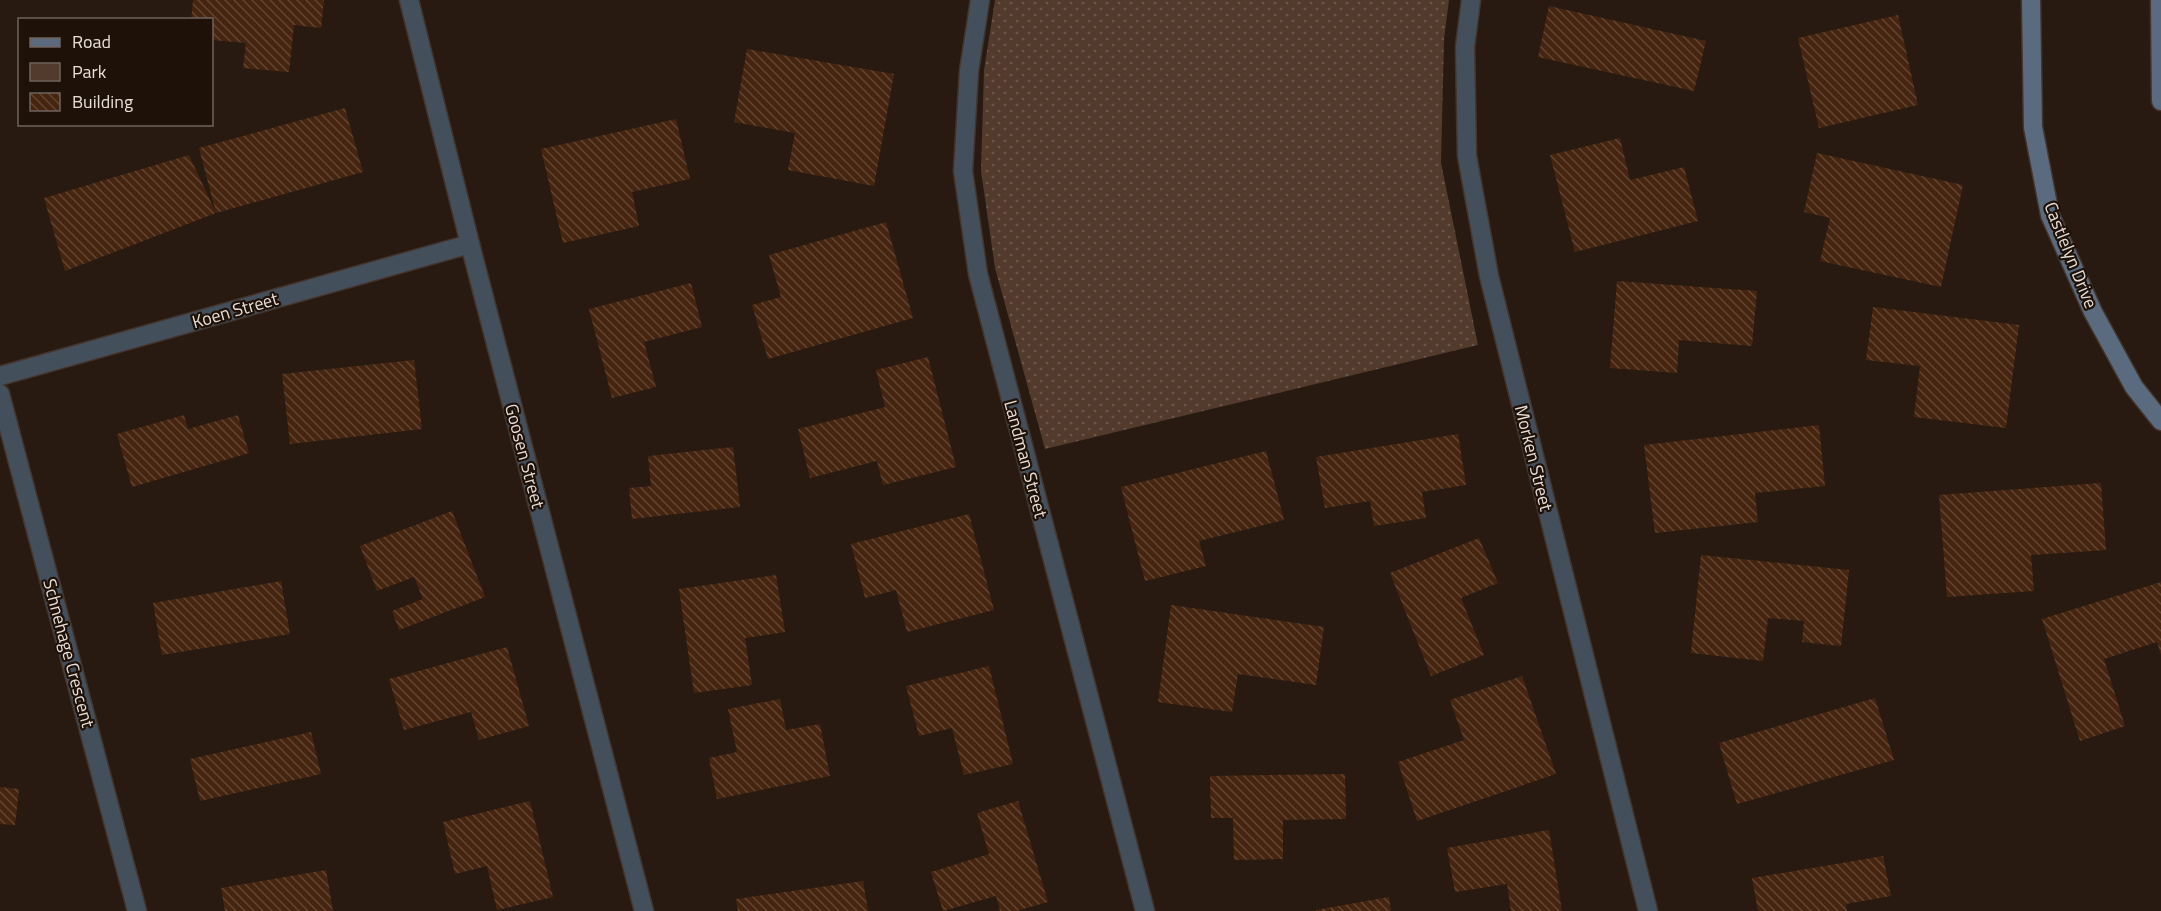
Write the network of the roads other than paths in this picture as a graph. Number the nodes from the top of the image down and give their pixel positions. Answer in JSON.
{"nodes":[{"id":1,"x":409,"y":0,"type":"edge"},
{"id":2,"x":980,"y":0,"type":"edge"},
{"id":3,"x":1471,"y":0,"type":"edge"},
{"id":4,"x":2031,"y":0,"type":"edge"},
{"id":5,"x":2160,"y":0,"type":"edge"},
{"id":6,"x":2161,"y":101,"type":"edge"},
{"id":7,"x":470,"y":244,"type":"junction"},
{"id":8,"x":0,"y":376,"type":"edge"},
{"id":9,"x":0,"y":394,"type":"edge"},
{"id":10,"x":2161,"y":421,"type":"edge"},
{"id":11,"x":137,"y":911,"type":"edge"},
{"id":12,"x":644,"y":911,"type":"edge"},
{"id":13,"x":1145,"y":911,"type":"edge"},
{"id":14,"x":1648,"y":911,"type":"edge"}],
"edges":[{"from":1,"to":7,"type":"street","name":"Goosen Street"},
{"from":2,"to":13,"type":"street","name":"Landman Street"},
{"from":3,"to":14,"type":"street","name":"Morken Street"},
{"from":4,"to":10,"type":"street","name":"Castlelyn Drive"},
{"from":5,"to":6,"type":"street"},
{"from":7,"to":8,"type":"street","name":"Koen Street"},
{"from":7,"to":12,"type":"street","name":"Goosen Street"},
{"from":9,"to":11,"type":"street","name":"Schnehage Crescent"}]}
